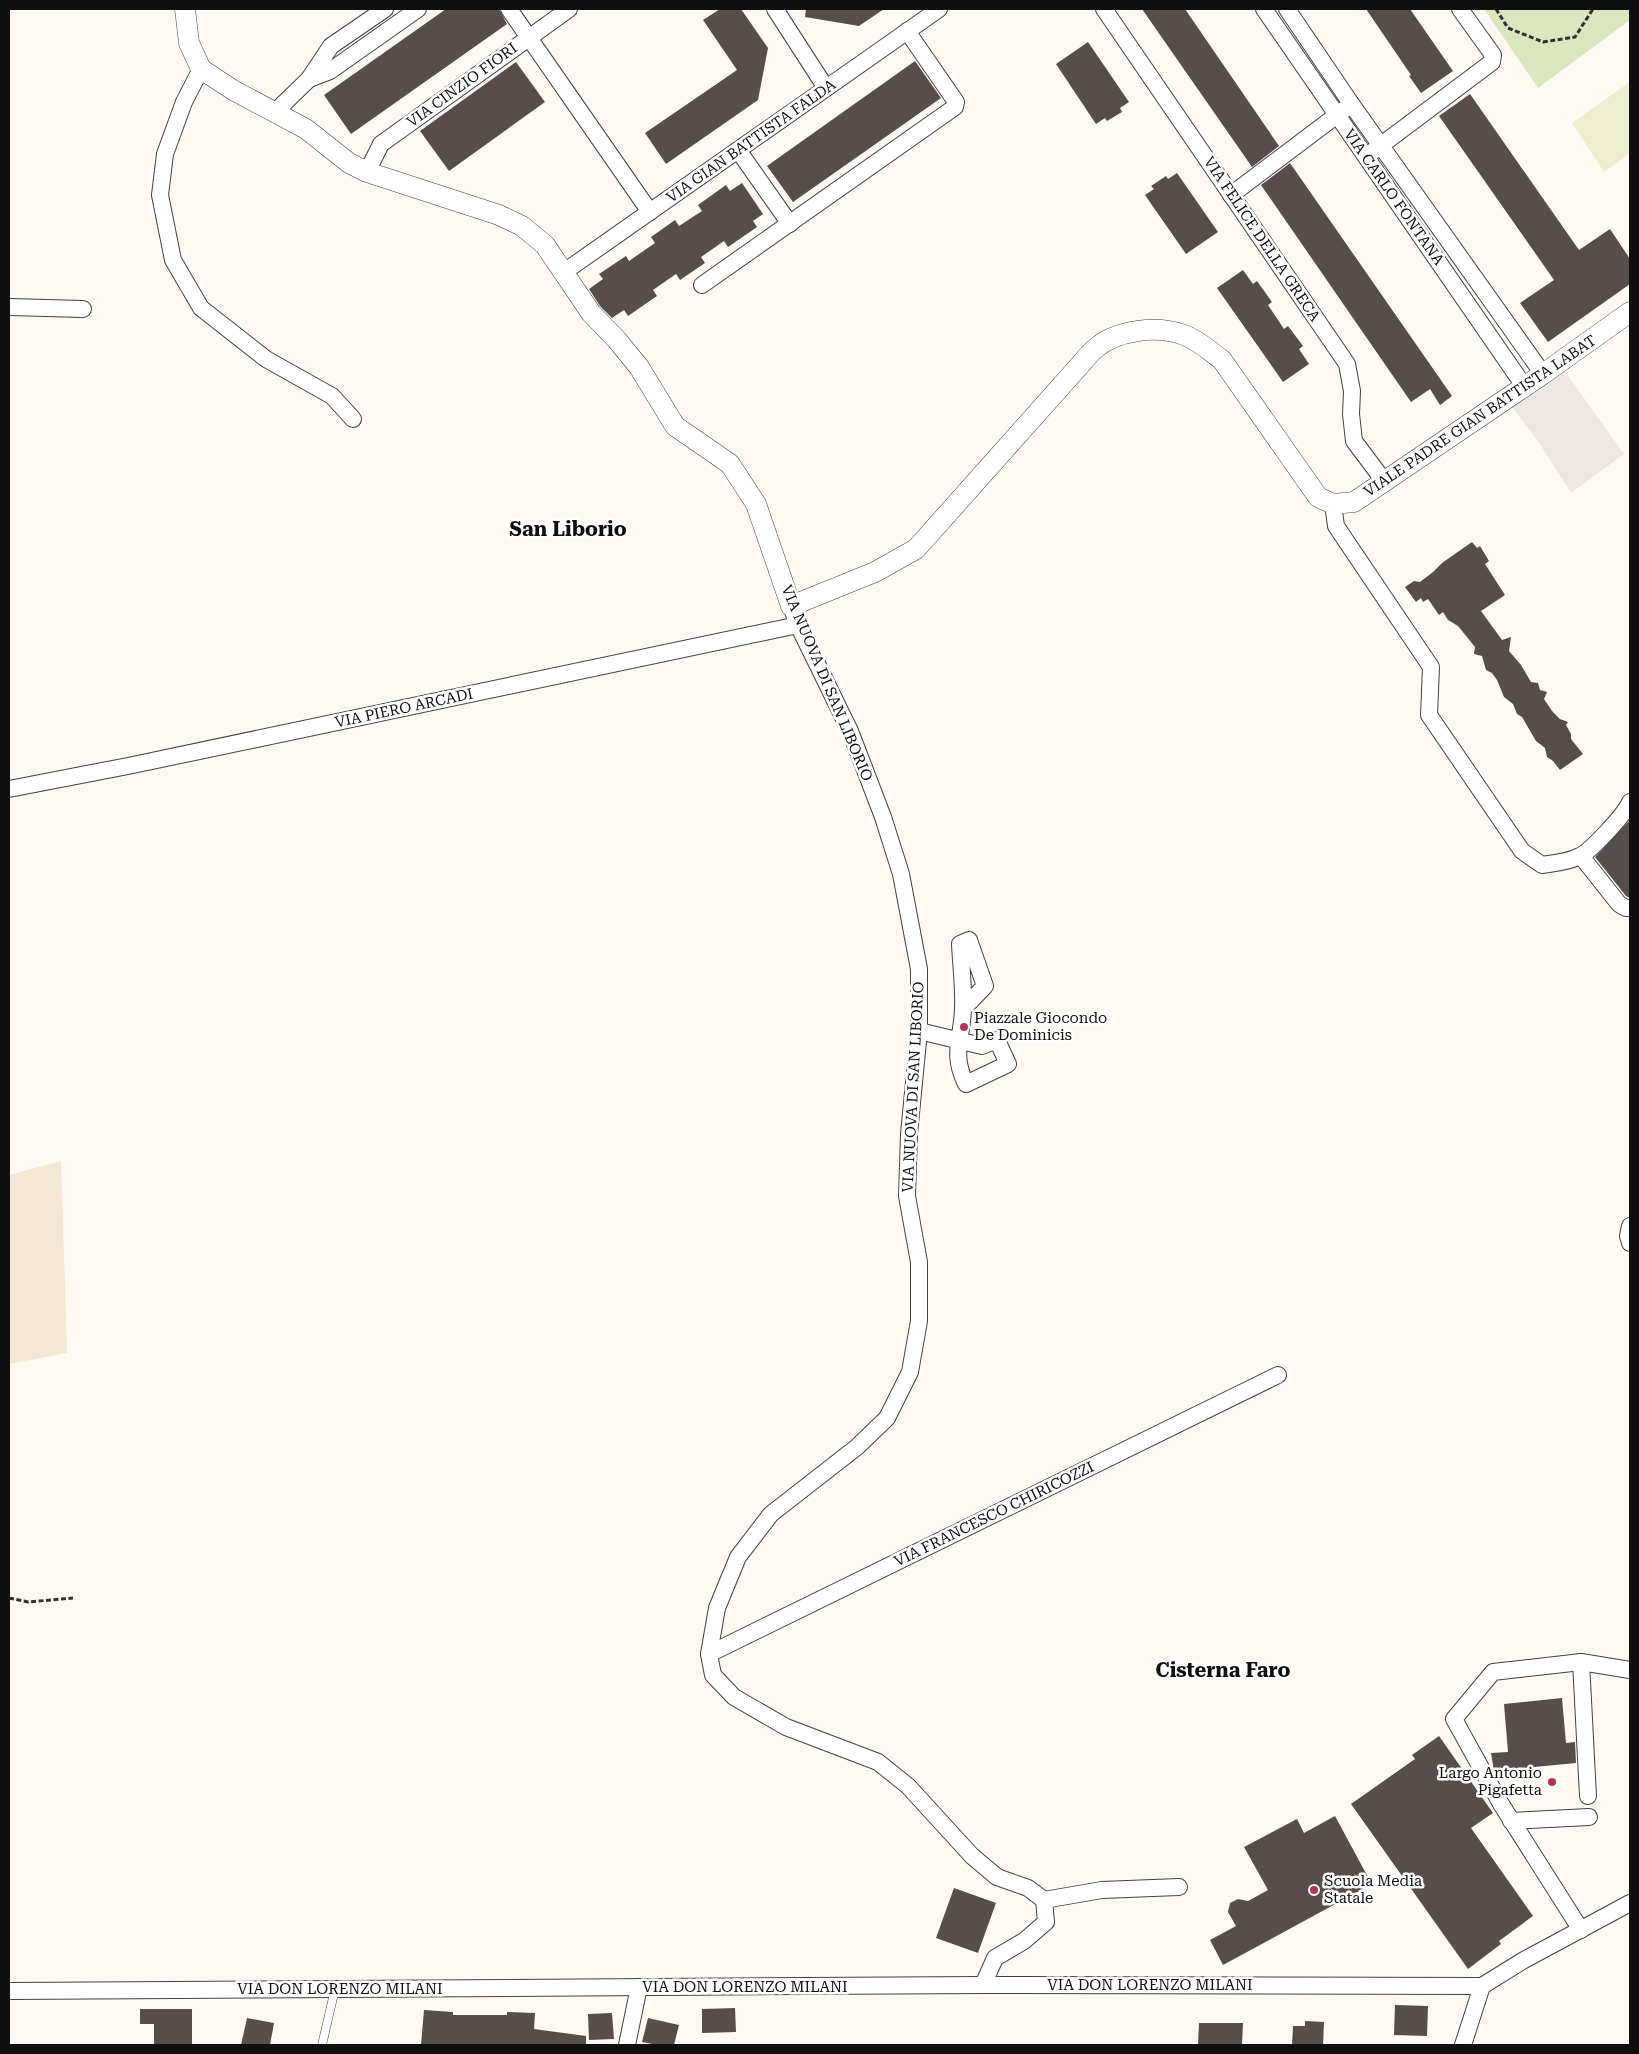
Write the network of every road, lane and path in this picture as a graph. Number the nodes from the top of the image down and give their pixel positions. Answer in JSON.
{"nodes":[{"id":1,"x":185,"y":9,"type":"edge"},
{"id":2,"x":385,"y":9,"type":"edge"},
{"id":3,"x":418,"y":9,"type":"edge"},
{"id":4,"x":509,"y":9,"type":"edge"},
{"id":5,"x":569,"y":9,"type":"edge"},
{"id":6,"x":775,"y":9,"type":"edge"},
{"id":7,"x":938,"y":9,"type":"edge"},
{"id":8,"x":1104,"y":9,"type":"edge"},
{"id":9,"x":1264,"y":9,"type":"edge"},
{"id":10,"x":1288,"y":9,"type":"edge"},
{"id":11,"x":1460,"y":9,"type":"edge"},
{"id":12,"x":1496,"y":9,"type":"edge"},
{"id":13,"x":1593,"y":9,"type":"edge"},
{"id":14,"x":907,"y":31,"type":"junction"},
{"id":15,"x":528,"y":37,"type":"junction"},
{"id":16,"x":201,"y":69,"type":"junction"},
{"id":17,"x":309,"y":79,"type":"junction"},
{"id":18,"x":826,"y":88,"type":"junction"},
{"id":19,"x":1352,"y":105,"type":"junction"},
{"id":20,"x":275,"y":112,"type":"junction"},
{"id":21,"x":1337,"y":114,"type":"junction"},
{"id":22,"x":1381,"y":146,"type":"junction"},
{"id":23,"x":738,"y":150,"type":"junction"},
{"id":24,"x":1366,"y":156,"type":"junction"},
{"id":25,"x":367,"y":172,"type":"junction"},
{"id":26,"x":1231,"y":195,"type":"junction"},
{"id":27,"x":650,"y":212,"type":"junction"},
{"id":28,"x":790,"y":224,"type":"junction"},
{"id":29,"x":564,"y":272,"type":"junction"},
{"id":30,"x":702,"y":285,"type":"dead end"},
{"id":31,"x":9,"y":307,"type":"edge"},
{"id":32,"x":83,"y":309,"type":"dead end"},
{"id":33,"x":1630,"y":312,"type":"edge"},
{"id":34,"x":1543,"y":374,"type":"junction"},
{"id":35,"x":1524,"y":386,"type":"junction"},
{"id":36,"x":353,"y":419,"type":"dead end"},
{"id":37,"x":1384,"y":481,"type":"junction"},
{"id":38,"x":1333,"y":504,"type":"junction"},
{"id":39,"x":791,"y":606,"type":"junction"},
{"id":40,"x":798,"y":625,"type":"junction"},
{"id":41,"x":9,"y":789,"type":"edge"},
{"id":42,"x":1630,"y":802,"type":"edge"},
{"id":43,"x":1581,"y":856,"type":"junction"},
{"id":44,"x":1630,"y":908,"type":"edge"},
{"id":45,"x":963,"y":1009,"type":"dead end"},
{"id":46,"x":919,"y":1031,"type":"junction"},
{"id":47,"x":1630,"y":1226,"type":"edge"},
{"id":48,"x":1630,"y":1243,"type":"edge"},
{"id":49,"x":1278,"y":1375,"type":"dead end"},
{"id":50,"x":9,"y":1598,"type":"edge"},
{"id":51,"x":73,"y":1598,"type":"dead end"},
{"id":52,"x":710,"y":1654,"type":"junction"},
{"id":53,"x":1581,"y":1662,"type":"junction"},
{"id":54,"x":1630,"y":1670,"type":"edge"},
{"id":55,"x":1588,"y":1796,"type":"dead end"},
{"id":56,"x":1589,"y":1817,"type":"dead end"},
{"id":57,"x":1511,"y":1821,"type":"junction"},
{"id":58,"x":1179,"y":1887,"type":"dead end"},
{"id":59,"x":1044,"y":1900,"type":"junction"},
{"id":60,"x":1630,"y":1903,"type":"edge"},
{"id":61,"x":1581,"y":1930,"type":"junction"},
{"id":62,"x":983,"y":1985,"type":"junction"},
{"id":63,"x":1482,"y":1986,"type":"junction"},
{"id":64,"x":639,"y":1987,"type":"junction"},
{"id":65,"x":334,"y":1989,"type":"junction"},
{"id":66,"x":9,"y":1991,"type":"edge"},
{"id":67,"x":322,"y":2045,"type":"edge"},
{"id":68,"x":627,"y":2045,"type":"edge"},
{"id":69,"x":1463,"y":2045,"type":"edge"}],
"edges":[{"from":1,"to":16,"type":"street"},
{"from":2,"to":17,"type":"street"},
{"from":3,"to":17,"type":"street"},
{"from":4,"to":15,"type":"street"},
{"from":5,"to":15,"type":"street","name":"VIA CINZIO FIORI"},
{"from":6,"to":18,"type":"street"},
{"from":7,"to":14,"type":"street","name":"VIA GIAN BATTISTA FALDA"},
{"from":8,"to":26,"type":"street","name":"VIA FELICE DELLA GRECA"},
{"from":9,"to":21,"type":"street","name":"VIA CARLO FONTANA"},
{"from":10,"to":19,"type":"street","name":"VIA CARLO FONTANA"},
{"from":11,"to":22,"type":"street"},
{"from":12,"to":13,"type":"path"},
{"from":14,"to":18,"type":"street","name":"VIA GIAN BATTISTA FALDA"},
{"from":14,"to":28,"type":"street"},
{"from":15,"to":25,"type":"street","name":"VIA CINZIO FIORI"},
{"from":15,"to":27,"type":"street"},
{"from":16,"to":20,"type":"street","name":"VIA NUOVA DI SAN LIBORIO"},
{"from":16,"to":36,"type":"street"},
{"from":17,"to":20,"type":"street"},
{"from":18,"to":23,"type":"street","name":"VIA GIAN BATTISTA FALDA"},
{"from":19,"to":21,"type":"street"},
{"from":19,"to":22,"type":"street","name":"VIA CARLO FONTANA"},
{"from":20,"to":25,"type":"street","name":"VIA NUOVA DI SAN LIBORIO"},
{"from":21,"to":24,"type":"street","name":"VIA CARLO FONTANA"},
{"from":21,"to":26,"type":"street"},
{"from":22,"to":24,"type":"street"},
{"from":22,"to":34,"type":"street","name":"VIA CARLO FONTANA"},
{"from":23,"to":27,"type":"street","name":"VIA GIAN BATTISTA FALDA"},
{"from":23,"to":28,"type":"street"},
{"from":24,"to":35,"type":"street","name":"VIA CARLO FONTANA"},
{"from":25,"to":29,"type":"street","name":"VIA NUOVA DI SAN LIBORIO"},
{"from":26,"to":37,"type":"street","name":"VIA FELICE DELLA GRECA"},
{"from":27,"to":29,"type":"street","name":"VIA GIAN BATTISTA FALDA"},
{"from":28,"to":30,"type":"street"},
{"from":29,"to":39,"type":"street","name":"VIA NUOVA DI SAN LIBORIO"},
{"from":31,"to":32,"type":"street"},
{"from":33,"to":34,"type":"street","name":"VIALE PADRE GIAN BATTISTA LABAT"},
{"from":34,"to":35,"type":"street","name":"VIALE PADRE GIAN BATTISTA LABAT"},
{"from":35,"to":37,"type":"street","name":"VIALE PADRE GIAN BATTISTA LABAT"},
{"from":37,"to":38,"type":"street","name":"VIALE PADRE GIAN BATTISTA LABAT"},
{"from":38,"to":39,"type":"street"},
{"from":38,"to":43,"type":"street"},
{"from":39,"to":40,"type":"street","name":"VIA NUOVA DI SAN LIBORIO"},
{"from":40,"to":41,"type":"street","name":"VIA PIERO ARCADI"},
{"from":40,"to":46,"type":"street","name":"VIA NUOVA DI SAN LIBORIO"},
{"from":42,"to":43,"type":"street"},
{"from":43,"to":44,"type":"street"},
{"from":45,"to":46,"type":"street"},
{"from":46,"to":52,"type":"street","name":"VIA NUOVA DI SAN LIBORIO"},
{"from":47,"to":48,"type":"street"},
{"from":49,"to":52,"type":"street","name":"VIA FRANCESCO CHIRICOZZI"},
{"from":50,"to":51,"type":"path"},
{"from":52,"to":59,"type":"street","name":"VIA NUOVA DI SAN LIBORIO"},
{"from":53,"to":54,"type":"street"},
{"from":53,"to":55,"type":"street"},
{"from":53,"to":57,"type":"street"},
{"from":56,"to":57,"type":"street"},
{"from":57,"to":61,"type":"street"},
{"from":58,"to":59,"type":"street"},
{"from":59,"to":62,"type":"street"},
{"from":60,"to":61,"type":"street"},
{"from":61,"to":63,"type":"street"},
{"from":62,"to":63,"type":"street","name":"VIA DON LORENZO MILANI"},
{"from":62,"to":64,"type":"street","name":"VIA DON LORENZO MILANI"},
{"from":63,"to":69,"type":"street"},
{"from":64,"to":65,"type":"street","name":"VIA DON LORENZO MILANI"},
{"from":64,"to":68,"type":"street"},
{"from":65,"to":66,"type":"street","name":"VIA DON LORENZO MILANI"},
{"from":65,"to":67,"type":"lane"}]}
